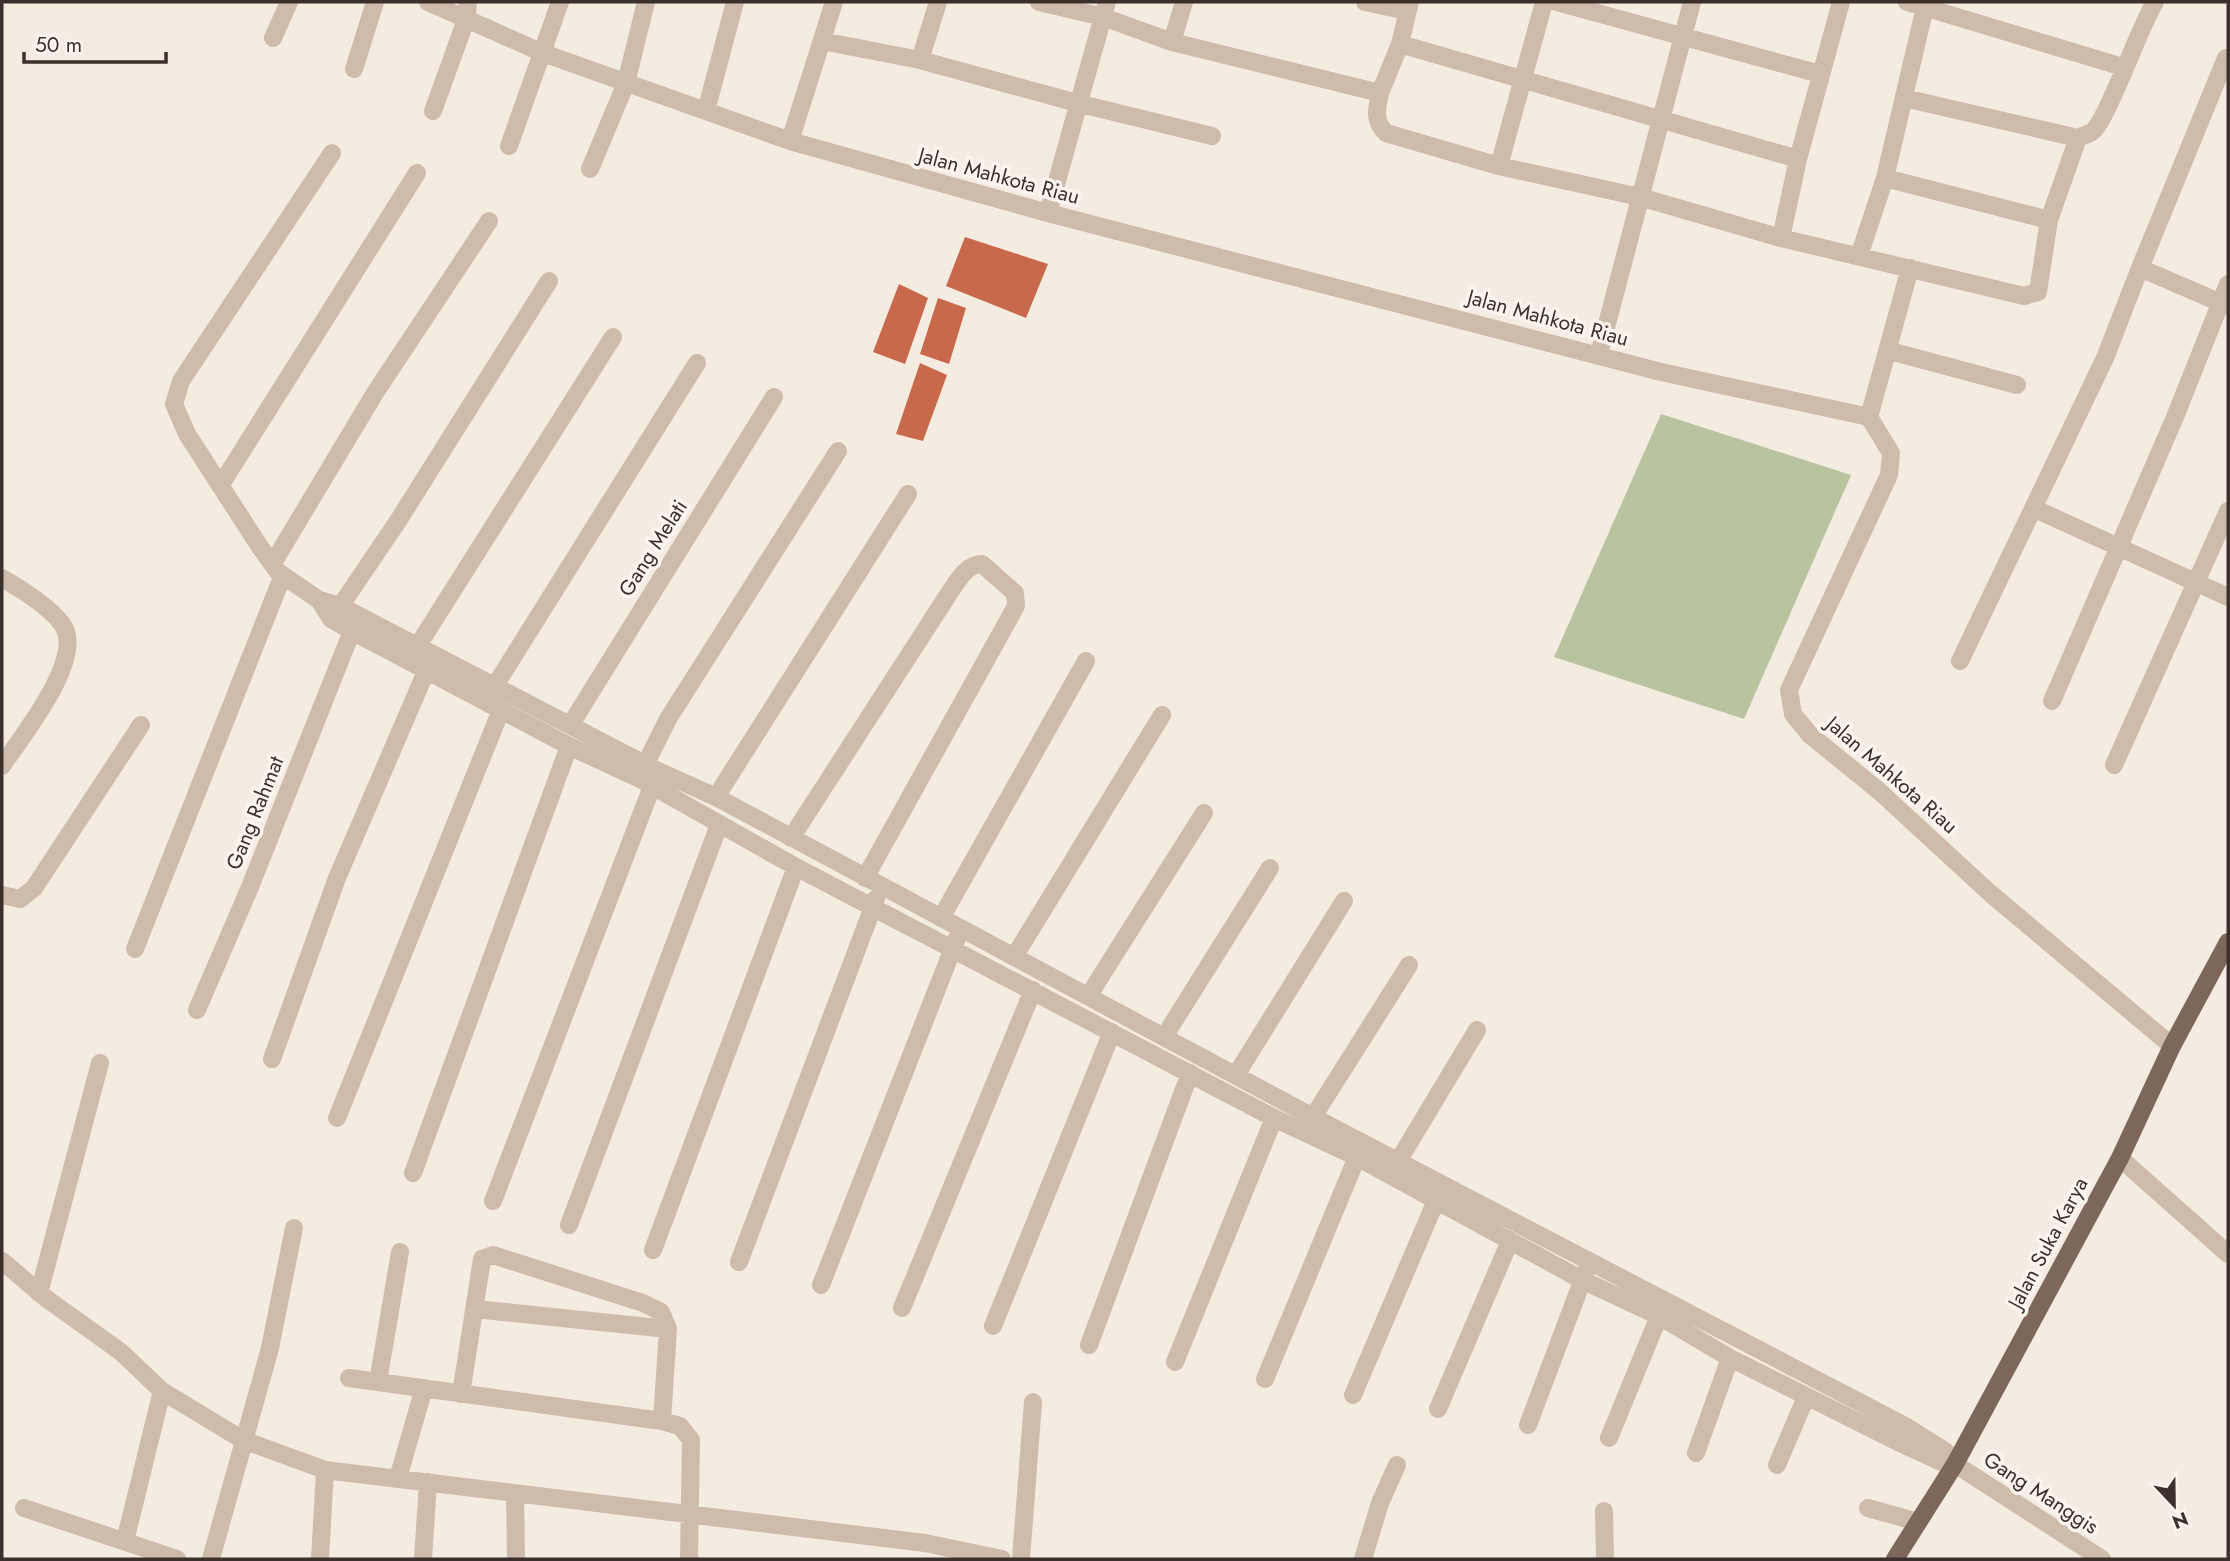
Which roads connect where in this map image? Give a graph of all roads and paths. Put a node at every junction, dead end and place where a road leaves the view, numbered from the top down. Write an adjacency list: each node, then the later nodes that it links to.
1 (289, 2): 23 (street)
2 (375, 2): 31 (street)
3 (428, 2): 20 (street, Jalan Mahkota Riau)
4 (560, 2): 27 (street)
5 (646, 2): 34 (street)
6 (735, 2): 39 (street)
7 (834, 2): 24 (street)
8 (938, 2): 29 (street)
9 (1039, 2): 21 (street)
10 (1184, 2): 25 (street)
11 (1366, 2): 18 (street)
12 (1544, 2): 33 (street)
13 (1557, 2): 22 (street)
14 (1692, 2): 22 (street)
15 (1841, 2): 32 (street)
16 (1907, 2): 19 (street)
17 (2155, 2): 30 (street)
18 (1408, 6): 26 (street)
19 (1925, 7): 30 (street); 36 (street)
20 (468, 10): 27 (street, Jalan Mahkota Riau); 38 (street)
21 (1105, 10): 25 (street); 37 (street)
22 (1684, 35): 32 (street); 40 (street)
23 (274, 38)
24 (822, 41): 29 (street); 43 (street)
25 (1172, 42): 35 (street)
26 (1400, 44): 33 (street); 35 (street)
27 (543, 53): 34 (street, Jalan Mahkota Riau); 44 (street)
28 (2226, 58): 58 (street)
29 (920, 60): 37 (street)
30 (2123, 67): 42 (street)
31 (354, 69)
32 (1820, 74): 46 (street)
33 (1525, 79): 40 (street); 47 (street)
34 (626, 83): 39 (street, Jalan Mahkota Riau); 48 (street)
35 (1380, 93): 47 (street)
36 (1904, 98): 42 (street); 50 (street)
37 (1077, 103): 41 (street); 52 (street)
38 (433, 110)
39 (706, 111): 43 (street, Jalan Mahkota Riau)
40 (1661, 118): 46 (street); 51 (street)
41 (1212, 136)
42 (2078, 138): 54 (street)
43 (790, 141): 52 (street, Jalan Mahkota Riau)
44 (509, 146)
45 (332, 153): 70 (street)
46 (1798, 159): 55 (street)
47 (1499, 166): 51 (street)
48 (590, 169)
49 (417, 173): 70 (street)
50 (1885, 178): 54 (street); 56 (street)
51 (1640, 197): 55 (street); 64 (street)
52 (1048, 213): 64 (street, Jalan Mahkota Riau)
53 (489, 220): 75 (street)
54 (2049, 220): 57 (street)
55 (1781, 238): 56 (street)
56 (1859, 256): 57 (street)
57 (1910, 268): 63 (street)
58 (2140, 268): 61 (street); 72 (street)
59 (549, 281): 79 (street)
60 (2228, 284): 61 (street)
61 (2224, 304): 74 (street)
62 (613, 337): 81 (street)
63 (1889, 351): 66 (street); 68 (street)
64 (1599, 354): 68 (street, Jalan Mahkota Riau)
65 (697, 363): 85 (street)
66 (2017, 385)
67 (775, 397): 89 (street, Gang Melati)
68 (1869, 417): 119 (street, Jalan Mahkota Riau)
69 (838, 451): 94 (street)
70 (220, 486): 75 (street)
71 (908, 494): 95 (street)
72 (2035, 509): 74 (street); 83 (street)
73 (2228, 511): 77 (street)
74 (2119, 548): 77 (street); 86 (street)
75 (278, 569): 79 (street); 110 (street)
76 (2, 578): 93 (street)
77 (2195, 583): 78 (street); 92 (street)
78 (2228, 597)
79 (336, 612): 80 (street); 81 (street)
80 (352, 631): 84 (street); 115 (street, Gang Rahmat)
81 (416, 647): 84 (street)
82 (1086, 661): 106 (street)
83 (1960, 661)
84 (430, 662): 85 (street); 87 (street); 120 (street)
85 (496, 684): 89 (street)
86 (2052, 701)
87 (501, 710): 91 (street); 124 (street)
88 (1162, 715): 111 (street)
89 (571, 724): 94 (street)
90 (141, 725): 103 (street)
91 (569, 746): 94 (street); 130 (street)
92 (2114, 765)
93 (2, 766)
94 (648, 775): 95 (street); 97 (street); 131 (street)
95 (716, 797): 98 (street)
96 (1204, 813): 114 (street)
97 (719, 825): 99 (street); 133 (street)
98 (791, 838): 101 (street); 101 (street)
99 (796, 867): 105 (street); 136 (street)
100 (1270, 868): 118 (street)
101 (865, 878): 102 (street)
102 (882, 888): 105 (street); 106 (street)
103 (2, 895)
104 (1344, 901): 123 (street)
105 (871, 906): 109 (street); 140 (street)
106 (941, 918): 107 (street)
107 (962, 929): 109 (street); 111 (street)
108 (2228, 942): 119 (main road, Jalan Suka Karya)
109 (951, 948): 113 (street); 143 (street)
110 (135, 949)
111 (1014, 957): 114 (street)
112 (1409, 965): 126 (street)
113 (1033, 990): 117 (street); 145 (street)
114 (1089, 995): 118 (street)
115 (197, 1010)
116 (1477, 1030): 129 (street)
117 (1112, 1032): 122 (street); 148 (street)
118 (1164, 1037): 123 (street)
119 (2172, 1046): 128 (main road, Jalan Suka Karya)
120 (272, 1059)
121 (100, 1063): 144 (street)
122 (1190, 1073): 125 (street); 150 (street)
123 (1236, 1075): 126 (street)
124 (337, 1118)
125 (1274, 1118): 126 (street); 152 (street)
126 (1319, 1126): 127 (street); 129 (street)
127 (1357, 1157): 129 (street); 154 (street)
128 (2120, 1157): 138 (street); 168 (main road, Jalan Suka Karya)
129 (1394, 1168): 132 (street); 141 (street)
130 (413, 1173)
131 (493, 1201)
132 (1435, 1203): 135 (street); 159 (street)
133 (569, 1224)
134 (294, 1228): 166 (street)
135 (1510, 1241): 142 (street); 162 (street)
136 (653, 1250)
137 (400, 1252): 155 (street)
138 (2228, 1254)
139 (2, 1261): 144 (street)
140 (738, 1262)
141 (1591, 1262): 142 (street); 168 (street)
142 (1582, 1280): 147 (street); 164 (street)
143 (821, 1285)
144 (39, 1293): 157 (street)
145 (902, 1308)
146 (475, 1309): 149 (street); 149 (street); 158 (street)
147 (1659, 1316): 151 (street); 165 (street)
148 (993, 1325)
149 (668, 1329): 163 (street)
150 (1089, 1345)
151 (1730, 1358): 160 (street); 167 (street)
152 (1175, 1362)
153 (349, 1378): 155 (street)
154 (1265, 1379)
155 (378, 1382): 156 (street)
156 (424, 1388): 158 (street); 172 (street)
157 (162, 1391): 166 (street); 180 (street)
158 (461, 1394): 163 (street)
159 (1353, 1395)
160 (1806, 1396): 168 (street); 170 (street)
161 (1032, 1402): 188 (street)
162 (1438, 1409)
163 (662, 1421): 178 (street)
164 (1528, 1425)
165 (1609, 1438)
166 (243, 1440): 171 (street); 182 (street)
167 (1696, 1453)
168 (1955, 1464): 179 (main road, Jalan Suka Karya); 192 (street, Gang Manggis)
169 (1397, 1465): 189 (street)
170 (1777, 1465)
171 (325, 1470): 172 (street); 183 (street)
172 (398, 1478): 173 (street)
173 (428, 1482): 174 (street); 184 (street)
174 (515, 1495): 178 (street); 185 (street)
175 (24, 1508): 180 (street)
176 (1868, 1508): 179 (street)
177 (1604, 1511): 190 (street)
178 (689, 1512): 186 (street); 187 (street)
179 (1918, 1522): 191 (main road, Jalan Suka Karya)
180 (125, 1541): 181 (street)
181 (177, 1559)
182 (211, 1559)
183 (320, 1559)
184 (423, 1559)
185 (516, 1559)
186 (689, 1559)
187 (1002, 1559)
188 (1021, 1559)
189 (1363, 1559)
190 (1605, 1559)
191 (1895, 1559)
192 (2102, 1559)

